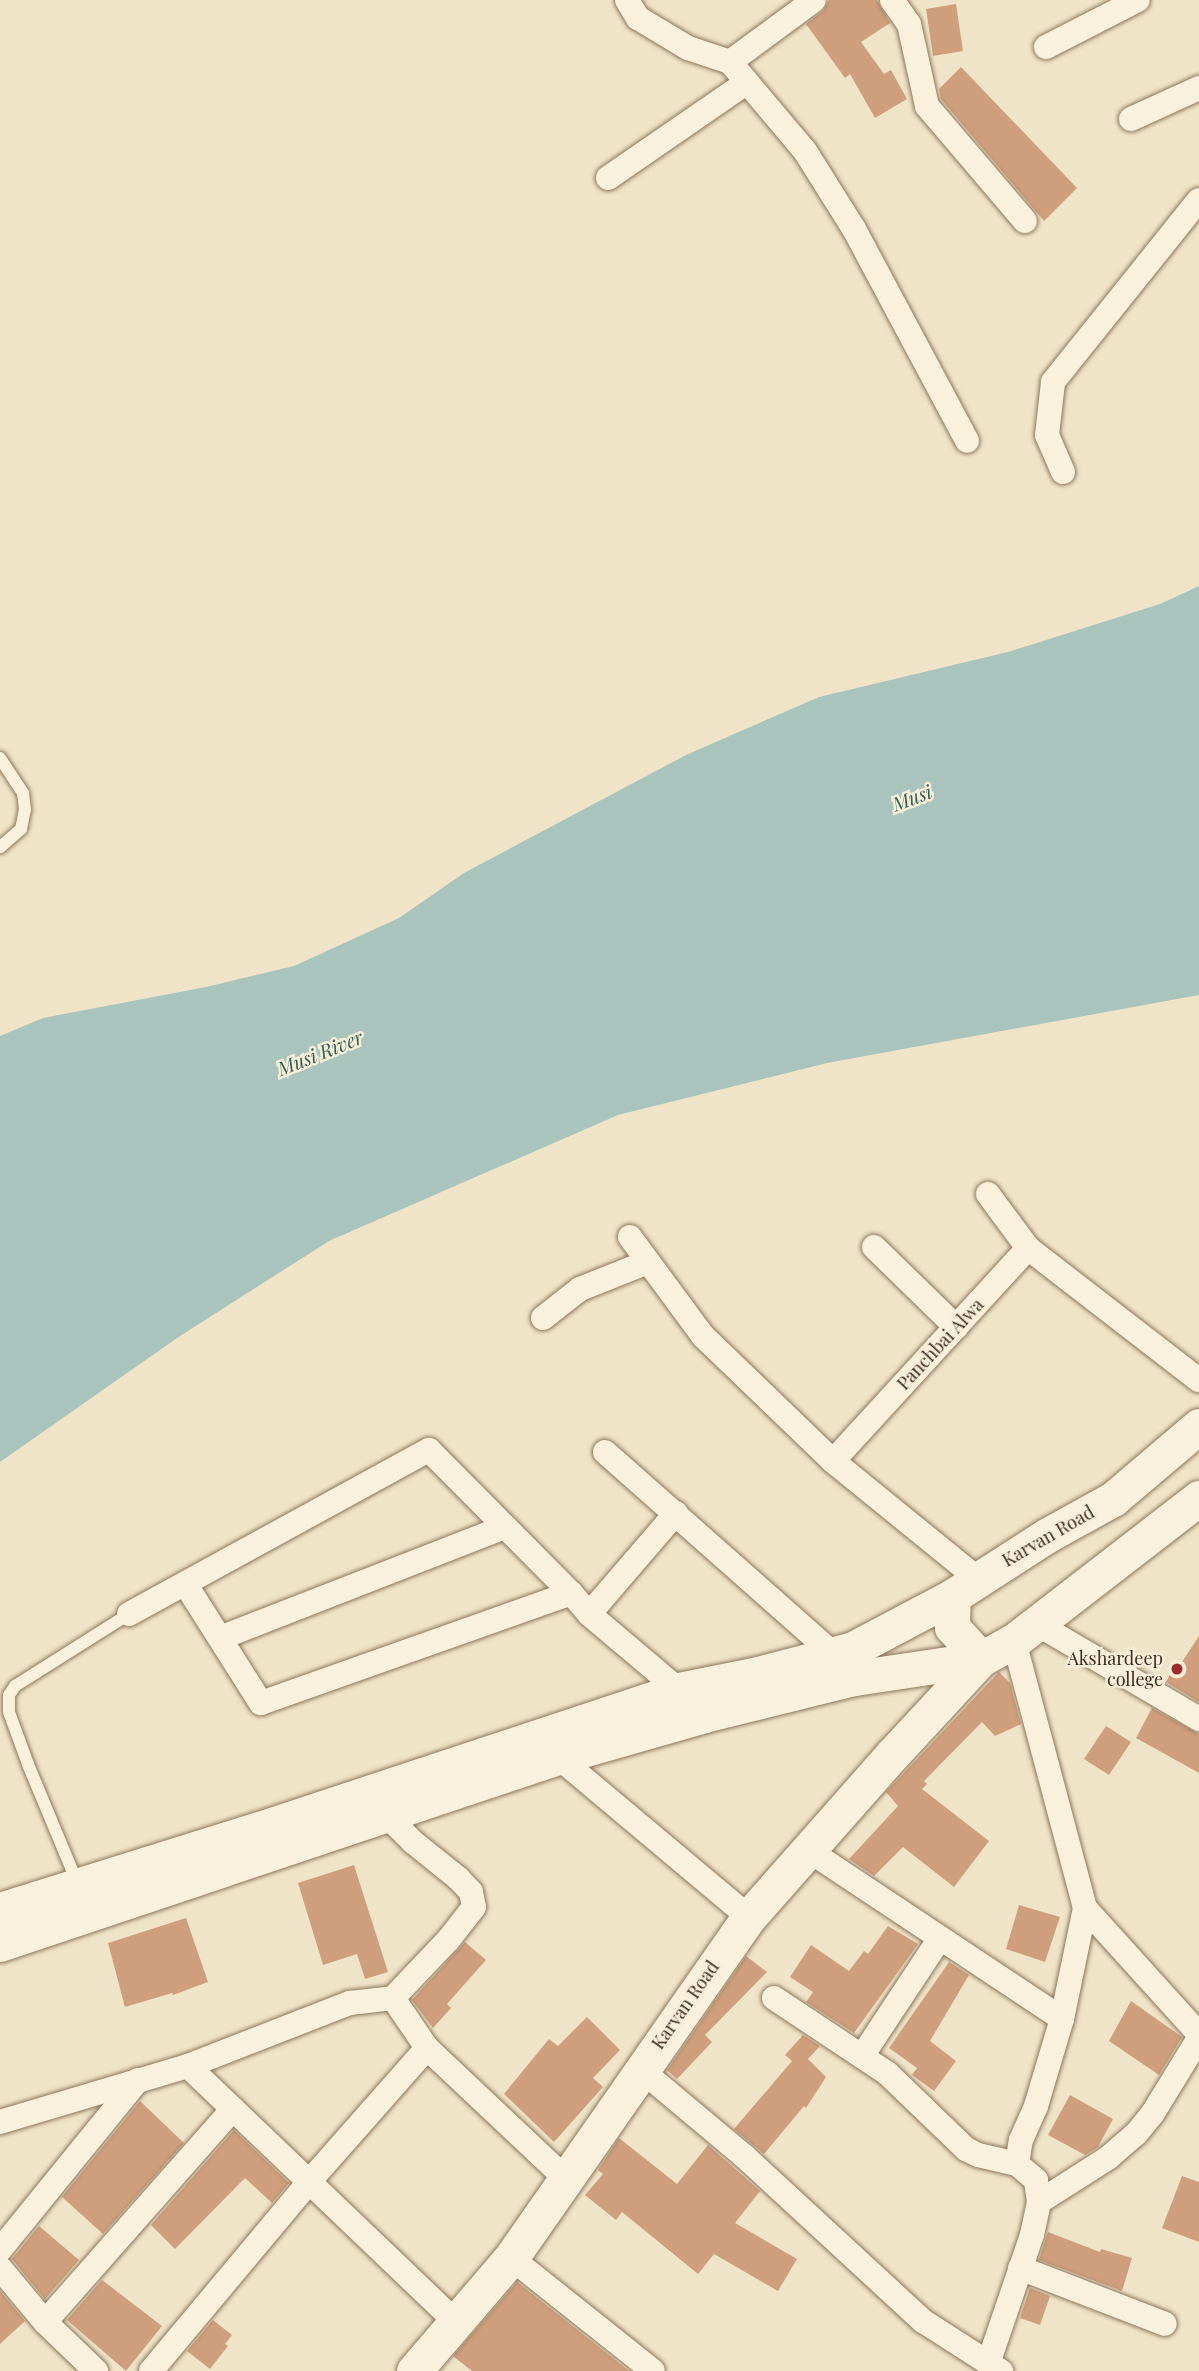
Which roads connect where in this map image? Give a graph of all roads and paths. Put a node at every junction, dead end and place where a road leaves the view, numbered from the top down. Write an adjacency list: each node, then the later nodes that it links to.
1 (627, 0): 6 (street)
2 (814, 0): 6 (street)
3 (892, 0): 12 (street)
4 (1138, 0): 5 (street)
5 (1046, 47)
6 (730, 62): 7 (street)
7 (747, 82): 10 (street); 13 (street)
8 (1199, 88): 9 (street)
9 (1131, 118)
10 (608, 178)
11 (1199, 200): 14 (street)
12 (1025, 221)
13 (967, 441)
14 (1063, 472)
15 (0, 758): 16 (lane)
16 (0, 847)
17 (988, 1194): 20 (street)
18 (630, 1237): 21 (street)
19 (874, 1247): 23 (street)
20 (1028, 1248): 23 (street, Panchbai Alwa); 24 (street)
21 (648, 1262): 22 (street); 27 (street)
22 (543, 1318)
23 (957, 1327): 27 (street, Panchbai Alwa)
24 (1199, 1380)
25 (1199, 1426): 32 (street, Karvan Road)
26 (605, 1452): 29 (street)
27 (833, 1461): 32 (street)
28 (1199, 1498): 36 (street, Karvan Road)
29 (676, 1513): 34 (street); 38 (street)
30 (505, 1527): 31 (street); 33 (street); 37 (street)
31 (186, 1585): 35 (street); 37 (street)
32 (965, 1587): 38 (street, Karvan Road); 39 (street)
33 (571, 1593): 34 (street); 37 (street)
34 (589, 1614): 40 (street)
35 (129, 1615): 45 (lane)
36 (1026, 1633): 39 (street, Karvan Road); 41 (street); 46 (street)
37 (219, 1638)
38 (833, 1654): 40 (street, Karvan Road)
39 (981, 1659): 42 (street); 44 (street, Karvan Road)
40 (678, 1690): 45 (street, Karvan Road)
41 (1199, 1718)
42 (558, 1757): 43 (street); 48 (street)
43 (386, 1815): 50 (street); 51 (street)
44 (808, 1850): 48 (street, Karvan Road); 49 (street)
45 (78, 1885): 47 (street, Karvan Road)
46 (1085, 1908): 53 (street); 54 (street)
47 (0, 1910)
48 (748, 1917): 58 (street, Karvan Road)
49 (940, 1938): 53 (street); 56 (street)
50 (0, 1944)
51 (393, 1998): 55 (street); 57 (street)
52 (774, 1998): 56 (street)
53 (1062, 2019): 62 (street)
54 (1199, 2036): 65 (street)
55 (427, 2048): 63 (street); 64 (street)
56 (862, 2056): 62 (street)
57 (188, 2066): 59 (street); 60 (street)
58 (640, 2069): 63 (street, Karvan Road); 74 (street)
59 (138, 2080): 61 (street); 66 (street)
60 (233, 2109): 64 (street); 71 (street)
61 (0, 2122)
62 (1017, 2164): 65 (street)
63 (565, 2178): 67 (street, Karvan Road)
64 (308, 2183): 70 (street); 76 (street)
65 (1039, 2202): 69 (street)
66 (0, 2250)
67 (511, 2258): 70 (street, Karvan Road); 77 (street)
68 (0, 2268): 71 (street)
69 (1020, 2268): 72 (street); 74 (street)
70 (455, 2321): 73 (street, Karvan Road)
71 (45, 2322): 75 (street)
72 (1164, 2323)
73 (427, 2367)
74 (995, 2367)
75 (96, 2371)
76 (151, 2371)
77 (653, 2371)

